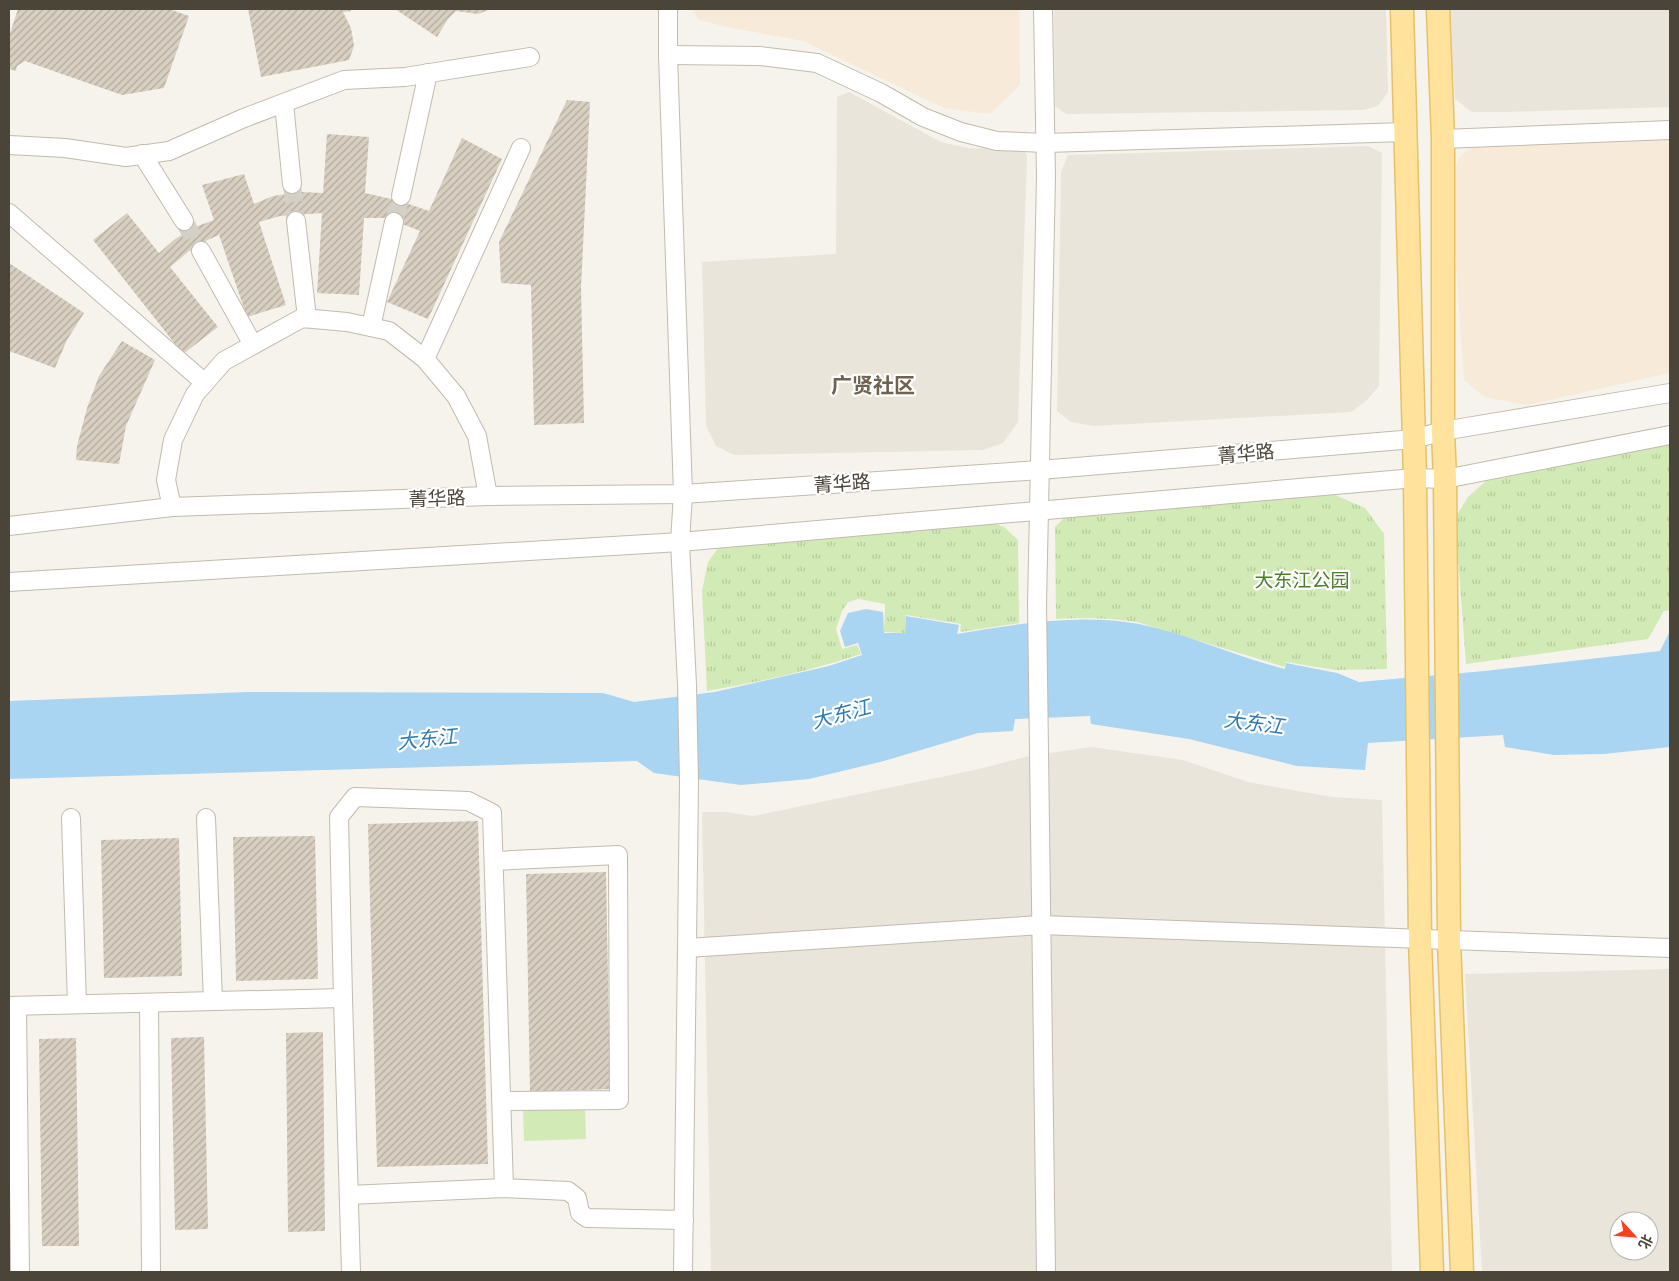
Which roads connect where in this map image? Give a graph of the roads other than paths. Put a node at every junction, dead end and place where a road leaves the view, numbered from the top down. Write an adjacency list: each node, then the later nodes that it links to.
1 (668, 9): 5 (street)
2 (1043, 9): 12 (street)
3 (1402, 9): 10 (main road)
4 (1438, 9): 11 (main road)
5 (668, 55): 12 (street); 35 (street)
6 (530, 57): 7 (street)
7 (428, 73): 8 (street); 17 (street)
8 (284, 104): 15 (street); 16 (street)
9 (1670, 130): 11 (street)
10 (1405, 132): 12 (street); 31 (main road)
11 (1443, 139): 29 (main road)
12 (1046, 143): 32 (street)
13 (9, 145): 15 (street)
14 (521, 148): 26 (street)
15 (142, 154): 20 (street)
16 (292, 184)
17 (401, 196)
18 (9, 213): 27 (street)
19 (296, 221): 23 (street)
20 (184, 222)
21 (394, 222): 24 (street)
22 (201, 251): 25 (street)
23 (308, 318): 24 (street); 25 (street)
24 (371, 327): 26 (street)
25 (253, 345): 27 (street)
26 (425, 359): 36 (street)
27 (205, 383): 37 (street)
28 (1670, 393): 29 (street, 菁华路)
29 (1443, 431): 31 (street, 菁华路); 34 (main road)
30 (1670, 434): 34 (street)
31 (1414, 440): 32 (street, 菁华路); 33 (main road)
32 (1040, 470): 35 (street, 菁华路); 38 (street)
33 (1416, 478): 34 (street); 38 (street); 46 (main road)
34 (1445, 479): 47 (main road)
35 (683, 494): 36 (street, 菁华路); 40 (street)
36 (488, 496): 37 (street, 菁华路)
37 (172, 507): 39 (street, 菁华路)
38 (1039, 512): 40 (street); 45 (street)
39 (9, 526)
40 (680, 542): 41 (street); 48 (street)
41 (9, 582)
42 (71, 818): 53 (street)
43 (206, 818): 51 (street)
44 (494, 861): 50 (street); 55 (street); 55 (street)
45 (1041, 925): 46 (street); 48 (street); 65 (street)
46 (1420, 940): 47 (street); 66 (main road)
47 (1449, 941): 49 (street); 67 (main road)
48 (687, 948): 60 (street)
49 (1670, 948)
50 (343, 998): 51 (street); 59 (street)
51 (213, 1001): 52 (street)
52 (149, 1002): 53 (street); 62 (street)
53 (77, 1004): 54 (street)
54 (13, 1006): 56 (street)
55 (502, 1101): 58 (street)
56 (14, 1159): 57 (street)
57 (14, 1185): 61 (street)
58 (504, 1188): 59 (street); 60 (street)
59 (349, 1195): 63 (street)
60 (684, 1220): 64 (street)
61 (20, 1272)
62 (152, 1272)
63 (351, 1272)
64 (683, 1272)
65 (1046, 1272)
66 (1432, 1272)
67 (1462, 1272)

